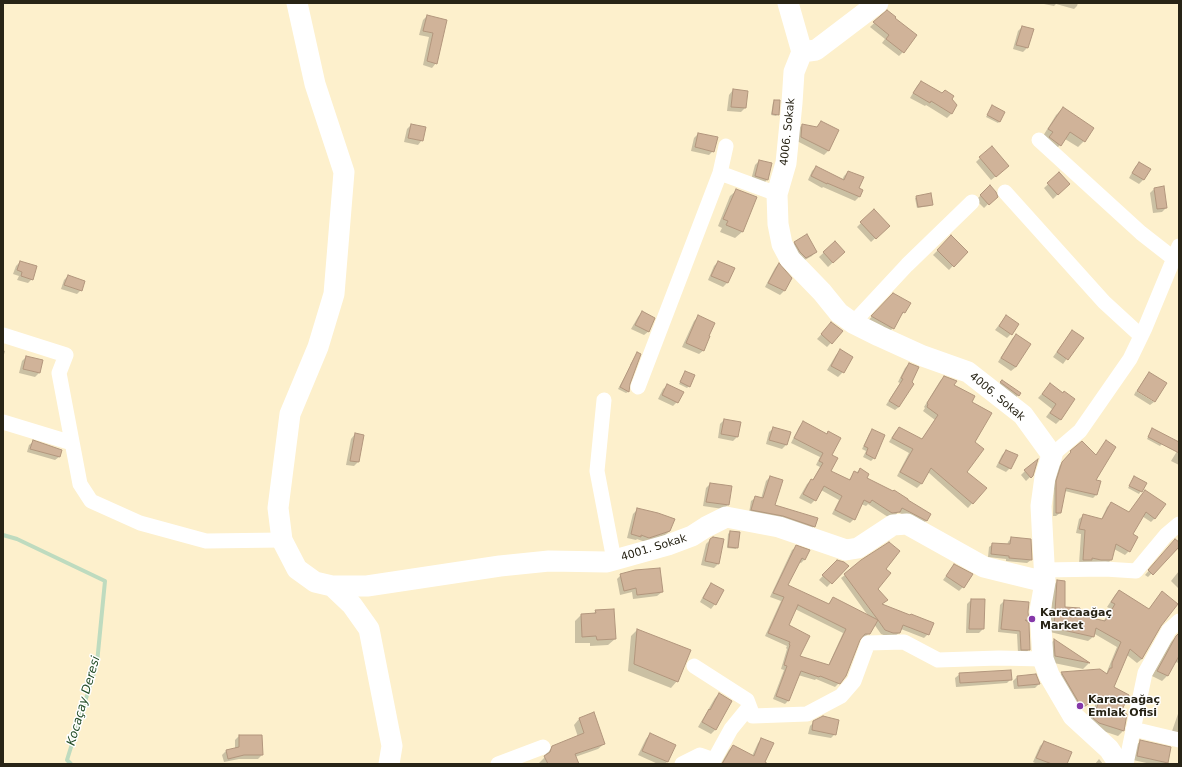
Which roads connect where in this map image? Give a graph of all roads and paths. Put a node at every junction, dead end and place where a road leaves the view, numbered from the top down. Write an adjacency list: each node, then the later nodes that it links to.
1 (297, 3): 21 (street)
2 (788, 3): 4 (street)
3 (878, 3): 4 (street)
4 (802, 52): 9 (street, 4006. Sokak)
5 (1039, 140): 11 (street)
6 (726, 146): 7 (street)
7 (720, 173): 9 (street); 15 (street)
8 (1005, 192): 14 (street)
9 (777, 194): 12 (street, 4006. Sokak)
10 (972, 202): 12 (street)
11 (1176, 252): 14 (street)
12 (853, 323): 19 (street, 4006. Sokak)
13 (3, 335): 18 (street)
14 (1141, 336): 19 (street)
15 (638, 387)
16 (604, 400): 22 (street)
17 (3, 422): 18 (street)
18 (72, 443): 21 (street)
19 (1052, 455): 23 (street)
20 (1179, 524): 23 (street)
21 (282, 540): 24 (street)
22 (614, 560): 23 (street, 4001. Sokak); 24 (street, 4001. Sokak)
23 (1044, 576): 26 (street)
24 (332, 586): 32 (street)
25 (1179, 621): 29 (street)
26 (1043, 659): 28 (street); 35 (street)
27 (694, 666): 28 (street)
28 (749, 706): 34 (street)
29 (1133, 729): 30 (street); 36 (street)
30 (1179, 740)
31 (543, 747): 33 (street)
32 (389, 764)
33 (498, 764)
34 (682, 764)
35 (1119, 764)
36 (1126, 764)

